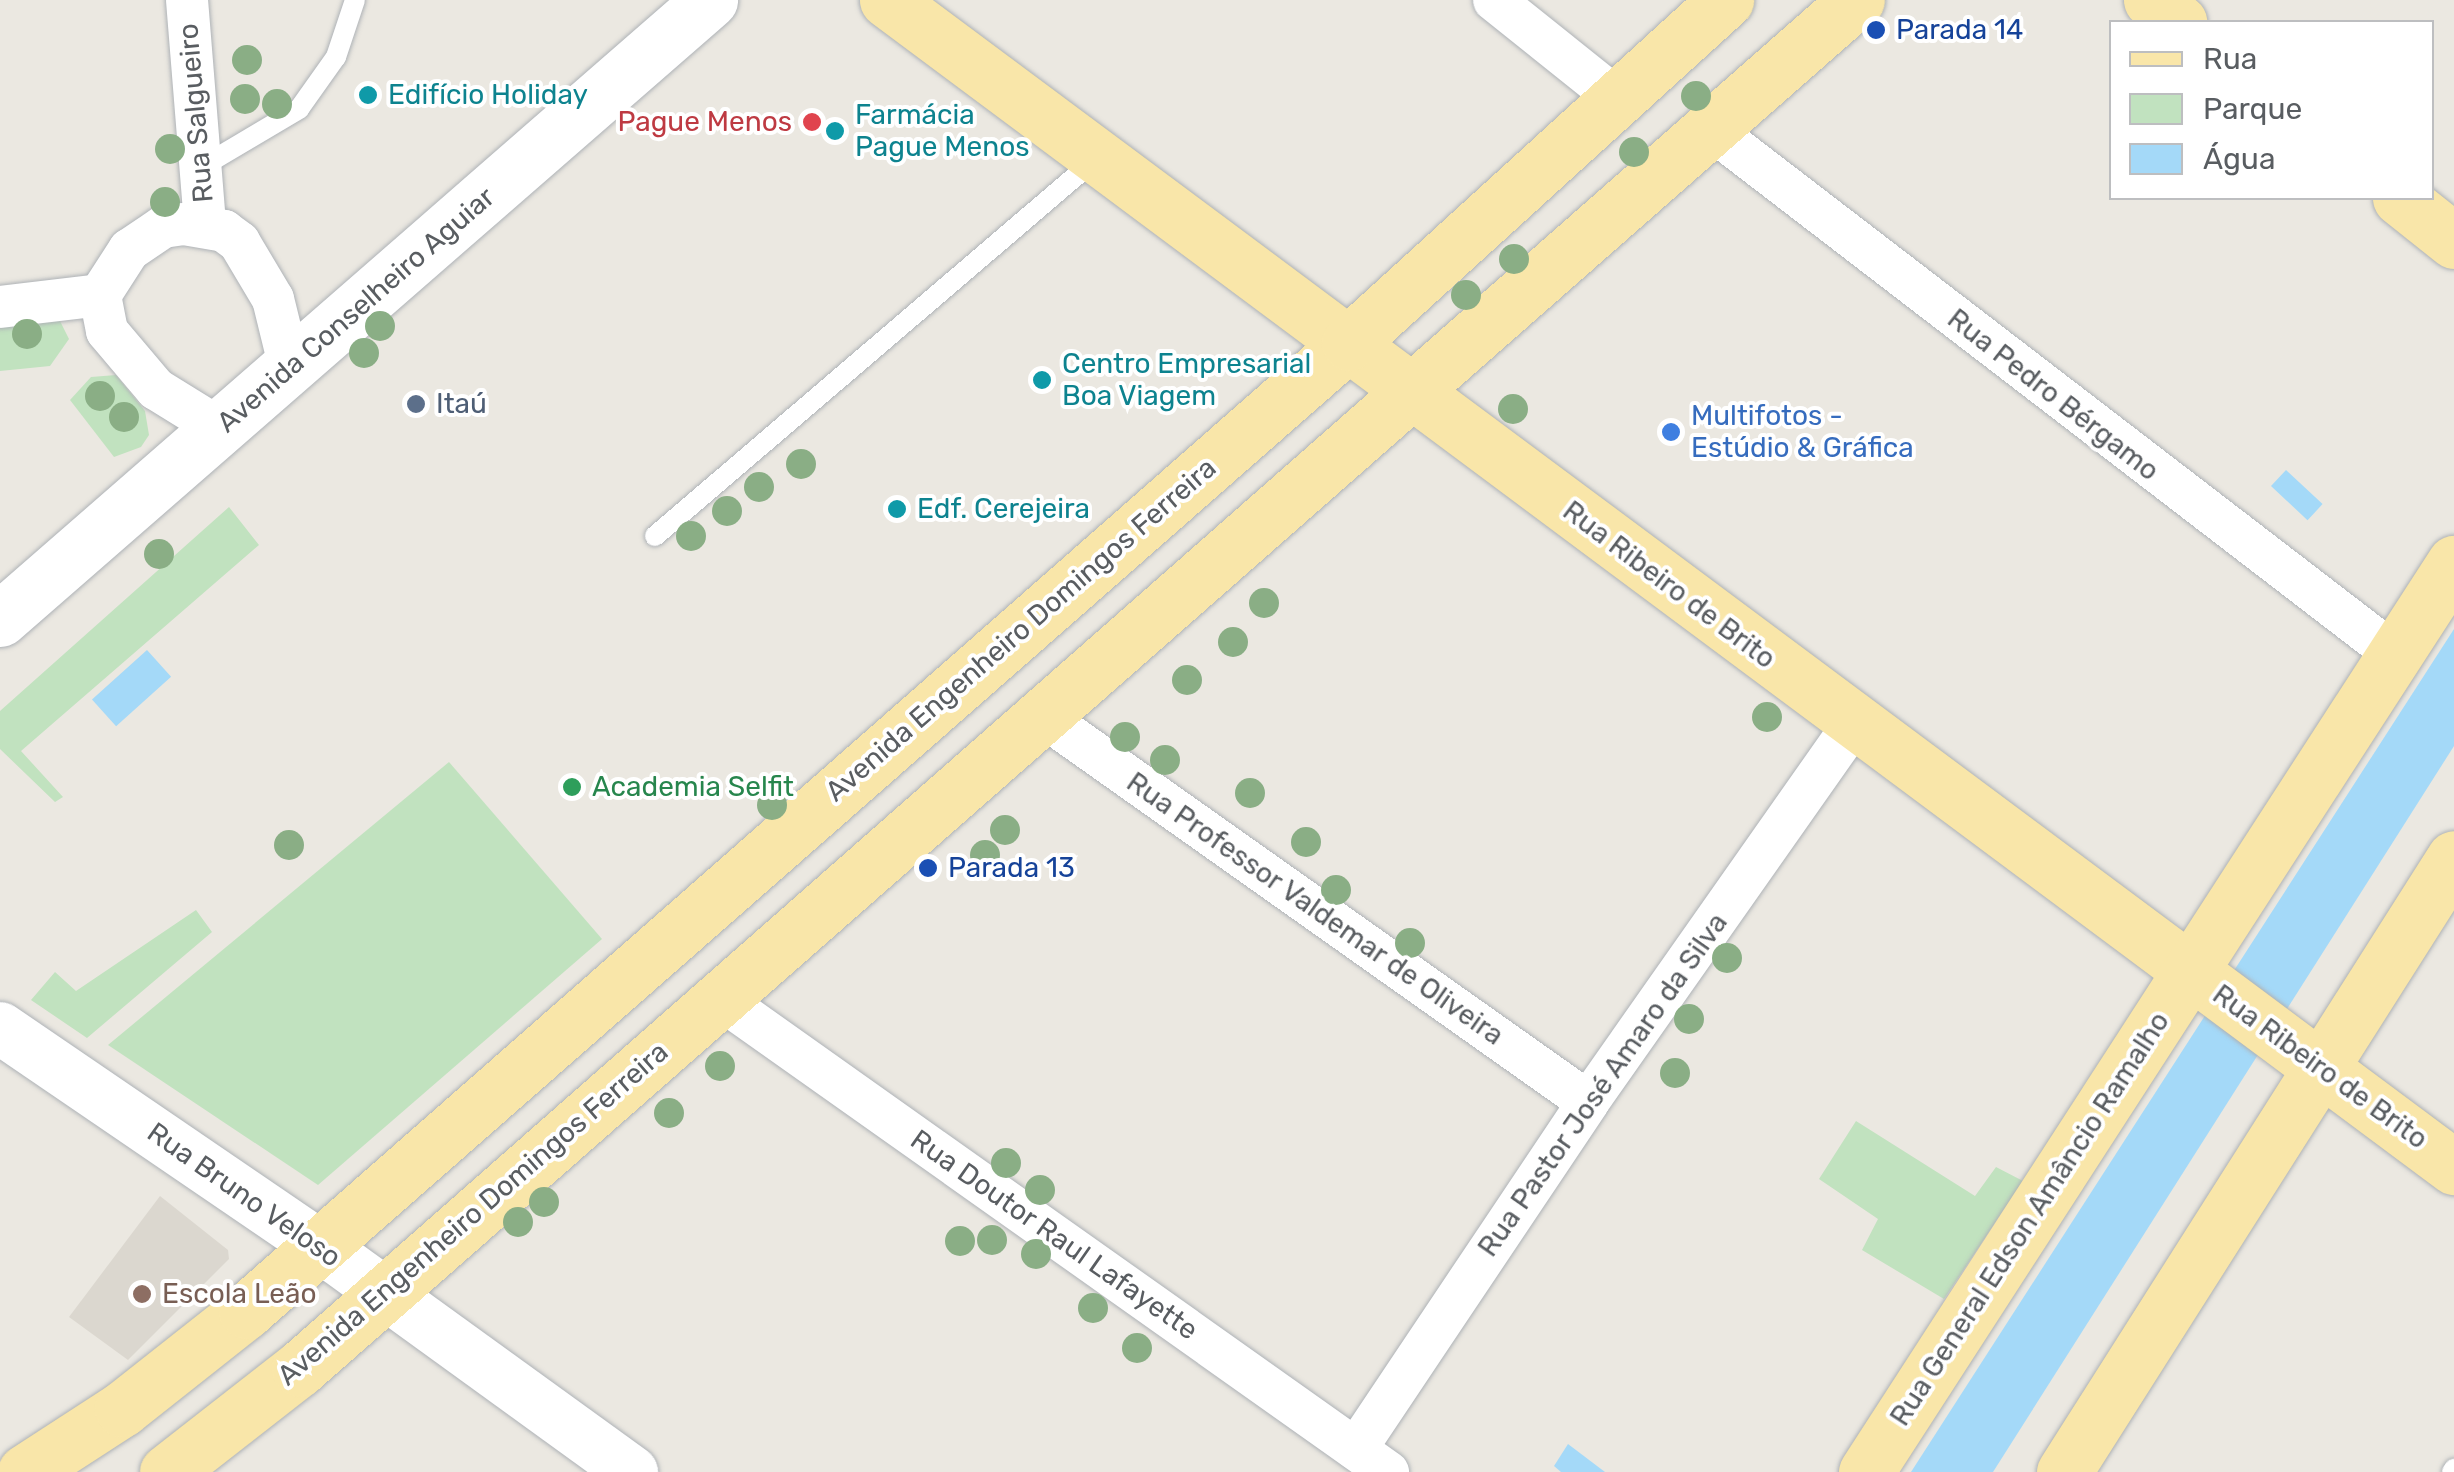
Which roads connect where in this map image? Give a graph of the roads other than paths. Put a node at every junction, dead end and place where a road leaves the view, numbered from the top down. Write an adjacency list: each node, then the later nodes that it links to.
1 (187, 0): 13 (street, Rua Salgueiro)
2 (354, 0): 13 (lane)
3 (710, 0): 20 (main road, Avenida Conselheiro Aguiar)
4 (887, 0): 12 (main road, Rua Ribeiro de Brito)
5 (1494, 0): 10 (street)
6 (1726, 0): 10 (main road, Avenida Engenheiro Domingos Ferreira)
7 (1857, 0): 11 (main road, Avenida Engenheiro Domingos Ferreira)
8 (2151, 0): 9 (main road)
9 (2176, 20)
10 (1614, 96): 19 (main road, Avenida Engenheiro Domingos Ferreira)
11 (1712, 130): 21 (main road, Avenida Engenheiro Domingos Ferreira); 26 (street, Rua Pedro Bérgamo)
12 (1099, 156): 19 (main road, Rua Ribeiro de Brito); 23 (lane)
13 (202, 166): 15 (street, Rua Salgueiro)
14 (2403, 200): 16 (main road)
15 (205, 225): 17 (street); 20 (street)
16 (2454, 240)
17 (100, 295): 18 (street); 22 (street)
18 (0, 307)
19 (1349, 342): 21 (main road, Rua Ribeiro de Brito); 36 (main road, Avenida Engenheiro Domingos Ferreira)
20 (290, 368): 22 (main road, Avenida Conselheiro Aguiar)
21 (1412, 391): 27 (main road, Avenida Engenheiro Domingos Ferreira); 28 (main road, Rua Ribeiro de Brito)
22 (221, 429): 25 (main road, Avenida Conselheiro Aguiar)
23 (655, 536)
24 (2454, 563): 26 (main road, Rua General Edson Amâncio Ramalho)
25 (0, 618)
26 (2397, 656): 30 (main road, Rua General Edson Amâncio Ramalho)
27 (1042, 716): 31 (main road, Avenida Engenheiro Domingos Ferreira); 34 (street, Rua Professor Valdemar de Oliveira)
28 (1854, 724): 30 (main road, Rua Ribeiro de Brito); 34 (street, Rua Pastor José Amaro da Silva)
29 (2454, 858): 33 (main road)
30 (2201, 980): 33 (main road, Rua Ribeiro de Brito); 42 (main road, Rua General Edson Amâncio Ramalho)
31 (719, 998): 37 (main road, Avenida Engenheiro Domingos Ferreira); 38 (street, Rua Doutor Raul Lafayette)
32 (0, 1028): 36 (street, Rua Bruno Veloso)
33 (2308, 1056): 35 (main road, Rua Ribeiro de Brito); 43 (main road)
34 (1588, 1102): 38 (street, Rua Pastor José Amaro da Silva)
35 (2454, 1167)
36 (318, 1244): 37 (street, Rua Bruno Veloso); 39 (main road, Avenida Engenheiro Domingos Ferreira)
37 (385, 1294): 40 (main road, Avenida Engenheiro Domingos Ferreira); 41 (street, Rua Bruno Veloso)
38 (1372, 1461)
39 (25, 1472)
40 (167, 1472)
41 (632, 1472)
42 (1866, 1472)
43 (2064, 1472)

